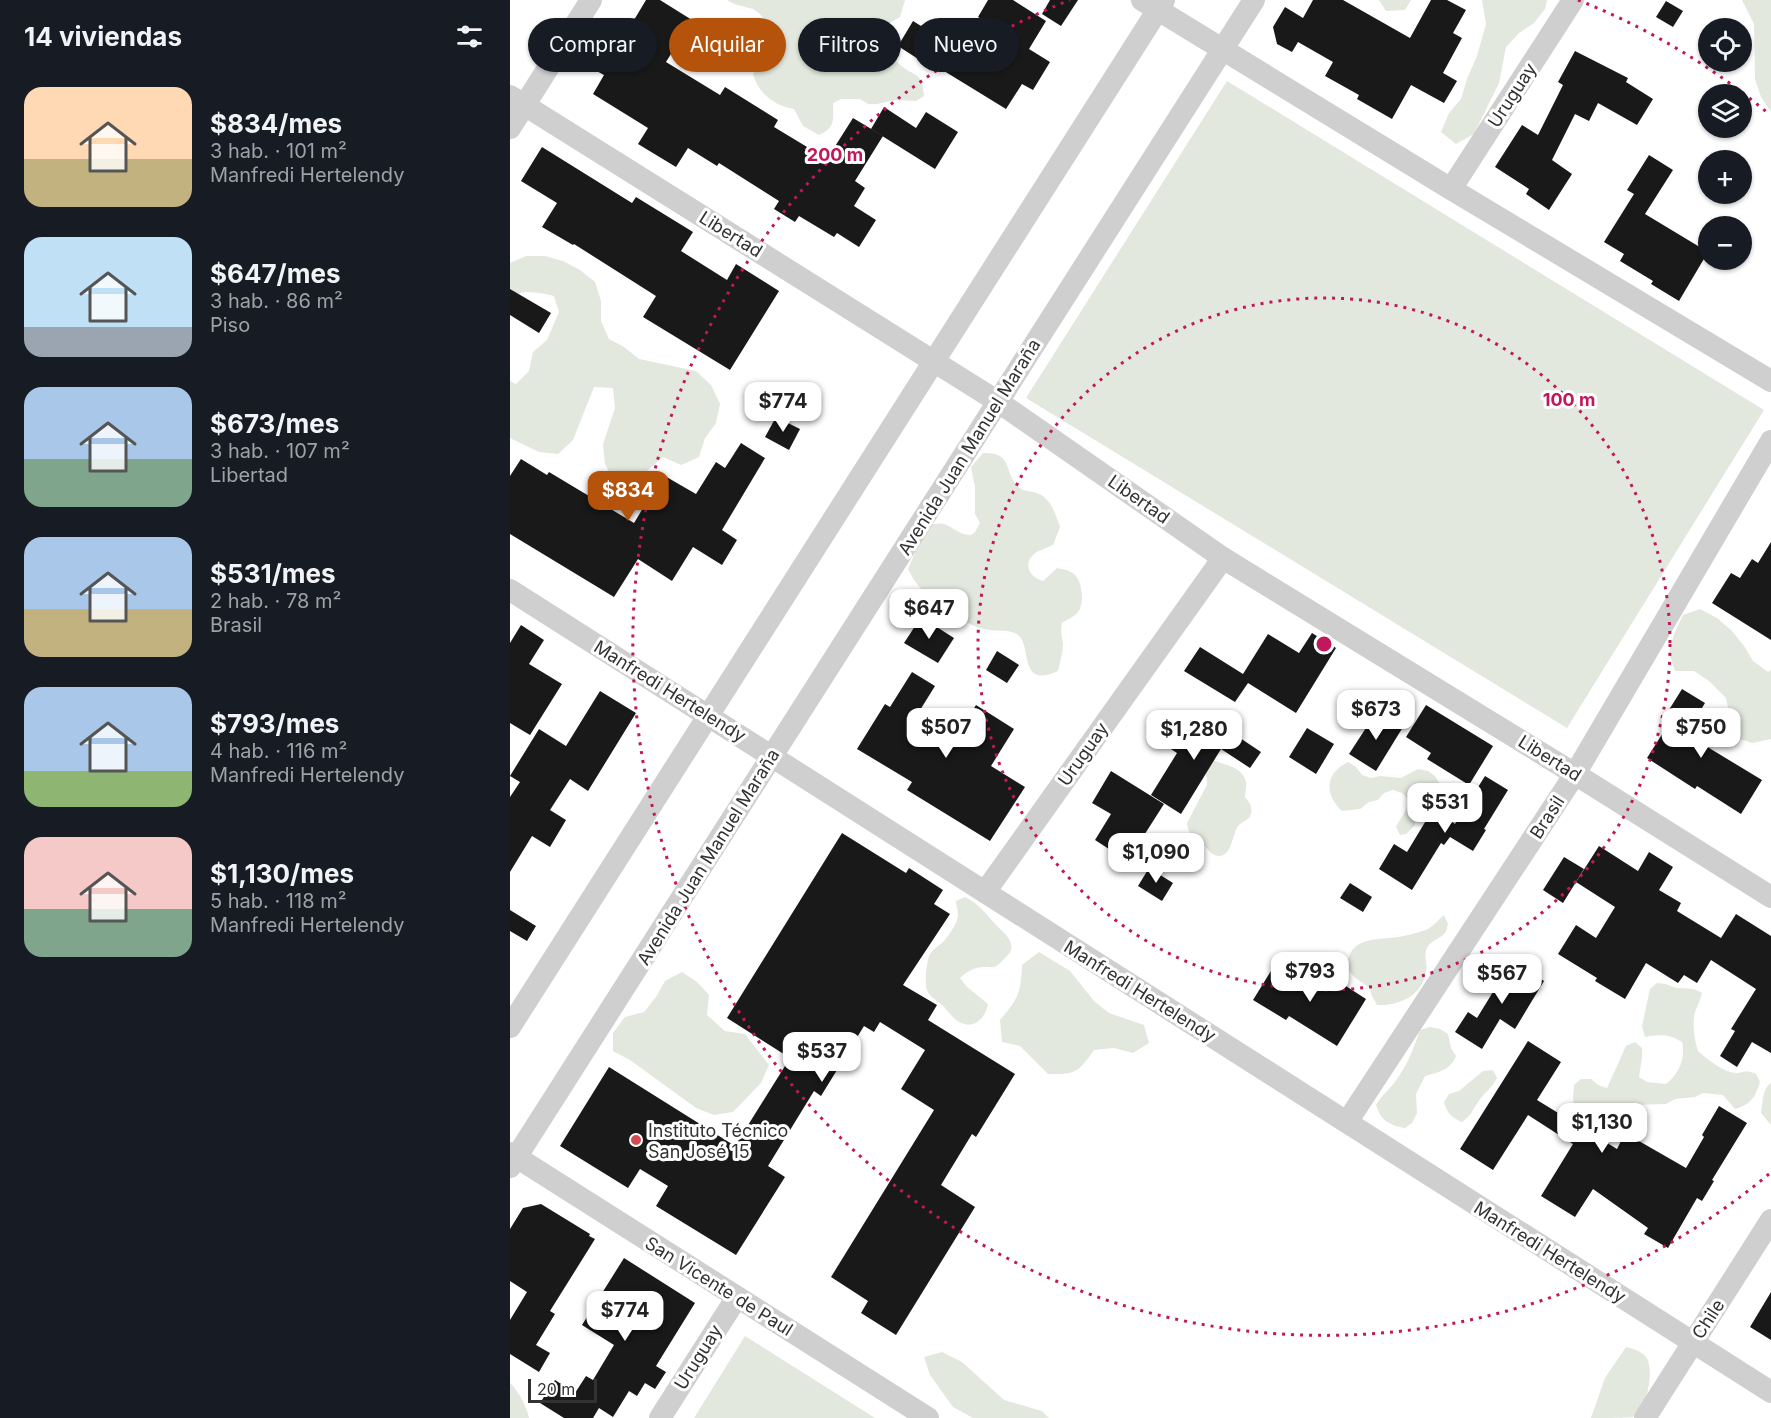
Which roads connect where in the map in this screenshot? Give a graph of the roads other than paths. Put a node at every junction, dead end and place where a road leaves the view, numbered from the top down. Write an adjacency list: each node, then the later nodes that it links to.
1 (591, 0): 6 (street)
2 (1254, 0): 5 (street, Avenida Juan Manuel Maraña)
3 (1573, 0): 8 (street, Uruguay)
4 (1155, 3): 5 (street); 9 (street)
5 (1222, 50): 8 (street); 11 (street, Avenida Juan Manuel Maraña)
6 (517, 101): 7 (street); 9 (street, Libertad)
7 (510, 128)
8 (1451, 189): 10 (street)
9 (934, 361): 11 (street, Libertad); 15 (street)
10 (1771, 381)
11 (997, 402): 13 (street, Libertad); 16 (street, Avenida Juan Manuel Maraña)
12 (1771, 441): 17 (street, Brasil)
13 (1223, 558): 17 (street, Libertad); 18 (street, Uruguay)
14 (510, 590): 15 (street, Manfredi Hertelendy)
15 (708, 715): 16 (street, Manfredi Hertelendy); 20 (street)
16 (772, 756): 18 (street, Manfredi Hertelendy); 22 (street, Avenida Juan Manuel Maraña)
17 (1575, 774): 19 (street, Libertad); 21 (street, Brasil)
18 (985, 892): 21 (street, Manfredi Hertelendy)
19 (1771, 897)
20 (510, 1027)
21 (1347, 1122): 25 (street, Manfredi Hertelendy)
22 (512, 1160): 24 (street, San Vicente de Paul)
23 (1771, 1220): 25 (street, Chile)
24 (737, 1297): 27 (street, Uruguay); 28 (street, San Vicente de Paul)
25 (1693, 1343): 26 (street, Manfredi Hertelendy); 29 (street, Chile)
26 (1771, 1392)
27 (660, 1418)
28 (928, 1418)
29 (1645, 1418)

